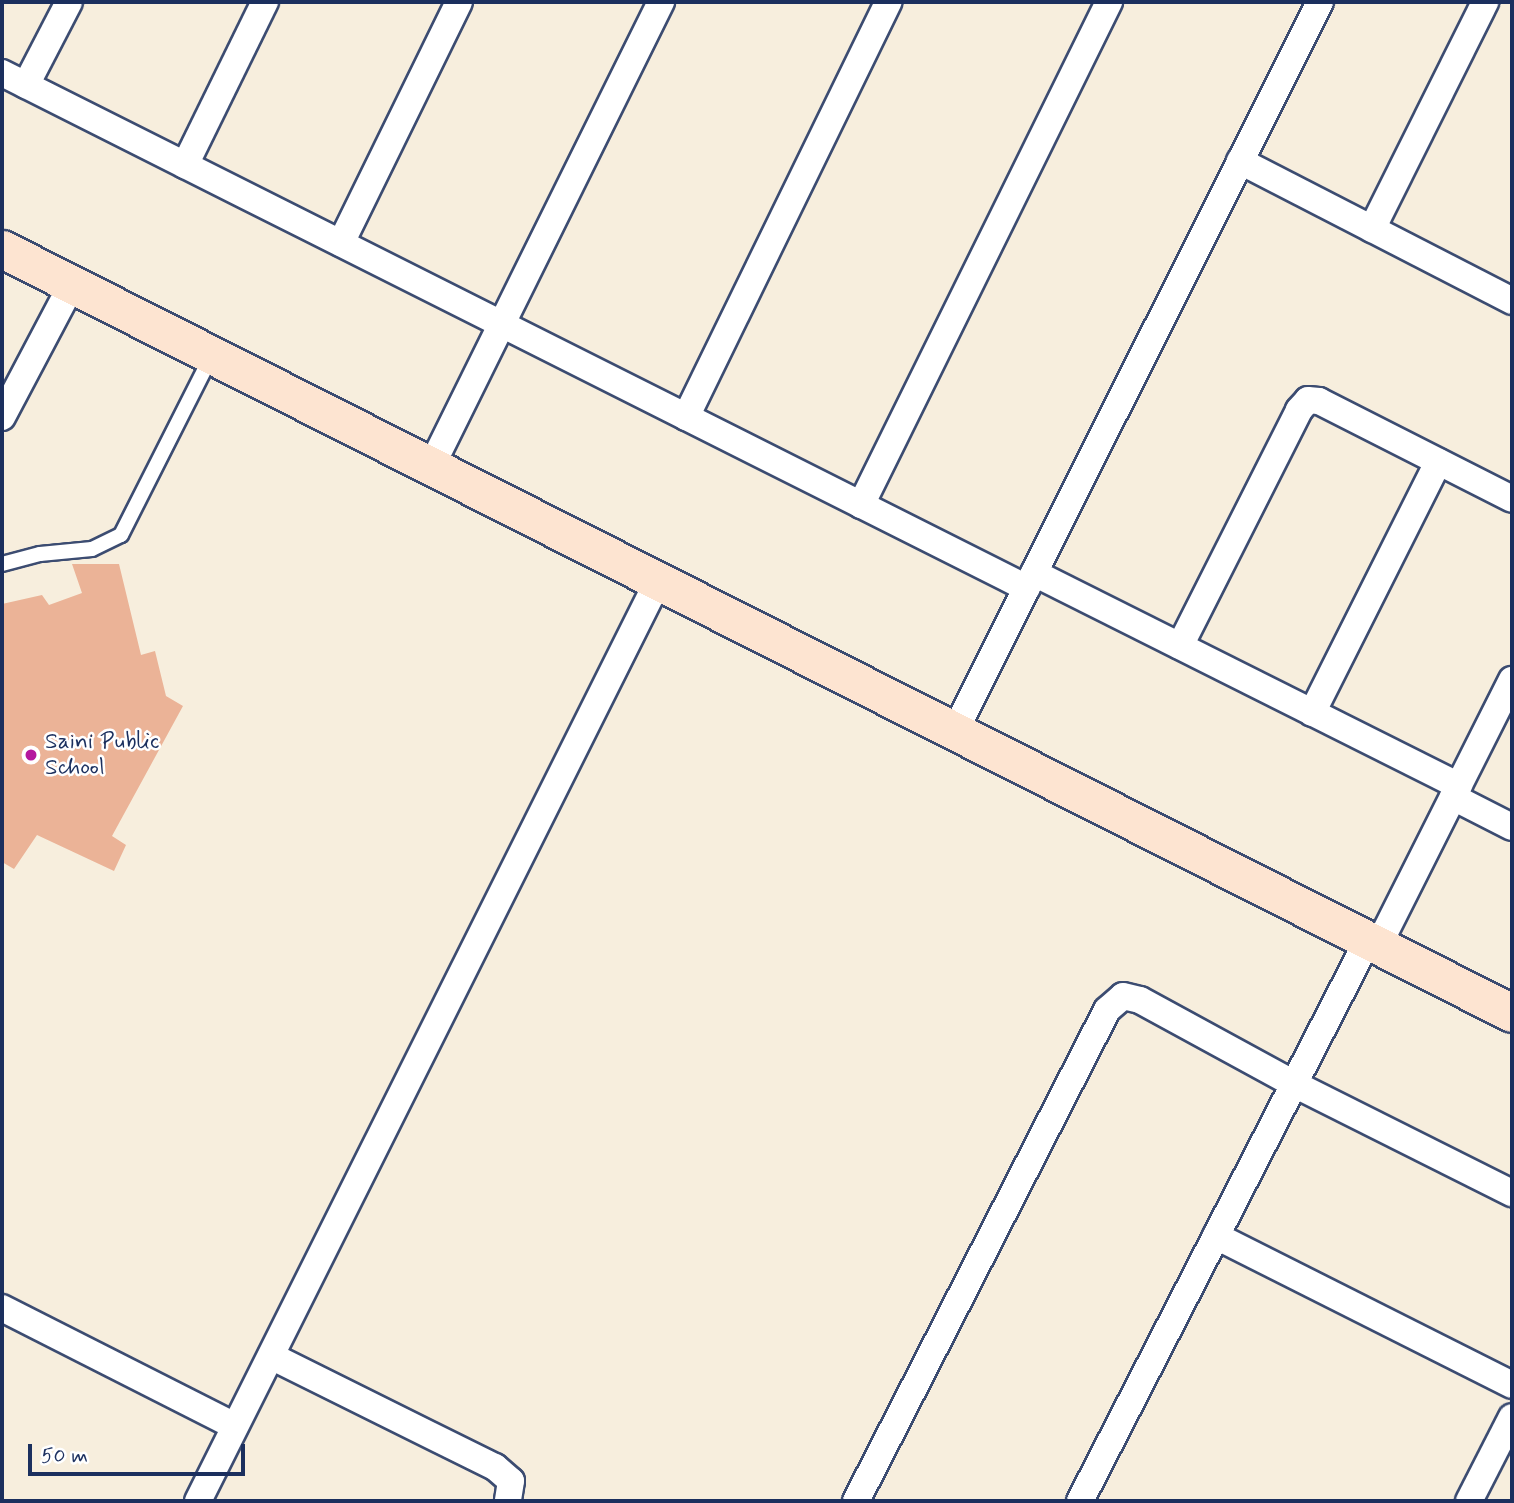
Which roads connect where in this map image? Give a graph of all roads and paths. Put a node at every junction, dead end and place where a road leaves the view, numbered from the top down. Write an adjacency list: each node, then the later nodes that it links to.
1 (69, 2): 10 (street)
2 (265, 2): 12 (street)
3 (459, 2): 14 (street)
4 (661, 2): 18 (street)
5 (888, 2): 21 (street)
6 (1109, 2): 25 (street)
7 (1320, 2): 11 (street)
8 (1485, 2): 13 (street)
9 (2, 73): 10 (street)
10 (26, 85): 12 (street)
11 (1240, 161): 13 (street); 28 (street)
12 (185, 165): 14 (street)
13 (1372, 229): 17 (street)
14 (341, 243): 18 (street)
15 (2, 249): 16 (street)
16 (72, 285): 19 (street); 20 (street)
17 (1510, 296)
18 (502, 324): 21 (street); 23 (street)
19 (212, 356): 23 (street); 26 (lane)
20 (2, 417)
21 (686, 417): 25 (street)
22 (1438, 462): 24 (street); 29 (street); 31 (street)
23 (431, 467): 27 (street)
24 (1512, 499)
25 (861, 505): 28 (street)
26 (2, 564)
27 (658, 581): 32 (street); 41 (street)
28 (1030, 581): 29 (street); 32 (street)
29 (1180, 646): 31 (street)
30 (1512, 680): 33 (street)
31 (1312, 713): 33 (street)
32 (955, 731): 35 (street)
33 (1456, 792): 34 (street); 35 (street)
34 (1512, 827)
35 (1373, 943): 36 (street); 37 (street)
36 (1512, 1013)
37 (1294, 1084): 38 (street); 39 (street); 48 (street)
38 (1512, 1193)
39 (1216, 1236): 42 (street); 45 (street)
40 (2, 1308): 44 (street)
41 (271, 1356): 44 (street); 47 (street)
42 (1512, 1385)
43 (1512, 1417): 49 (street)
44 (235, 1426): 46 (street)
45 (1088, 1499)
46 (198, 1501)
47 (508, 1501)
48 (856, 1501)
49 (1469, 1501)

